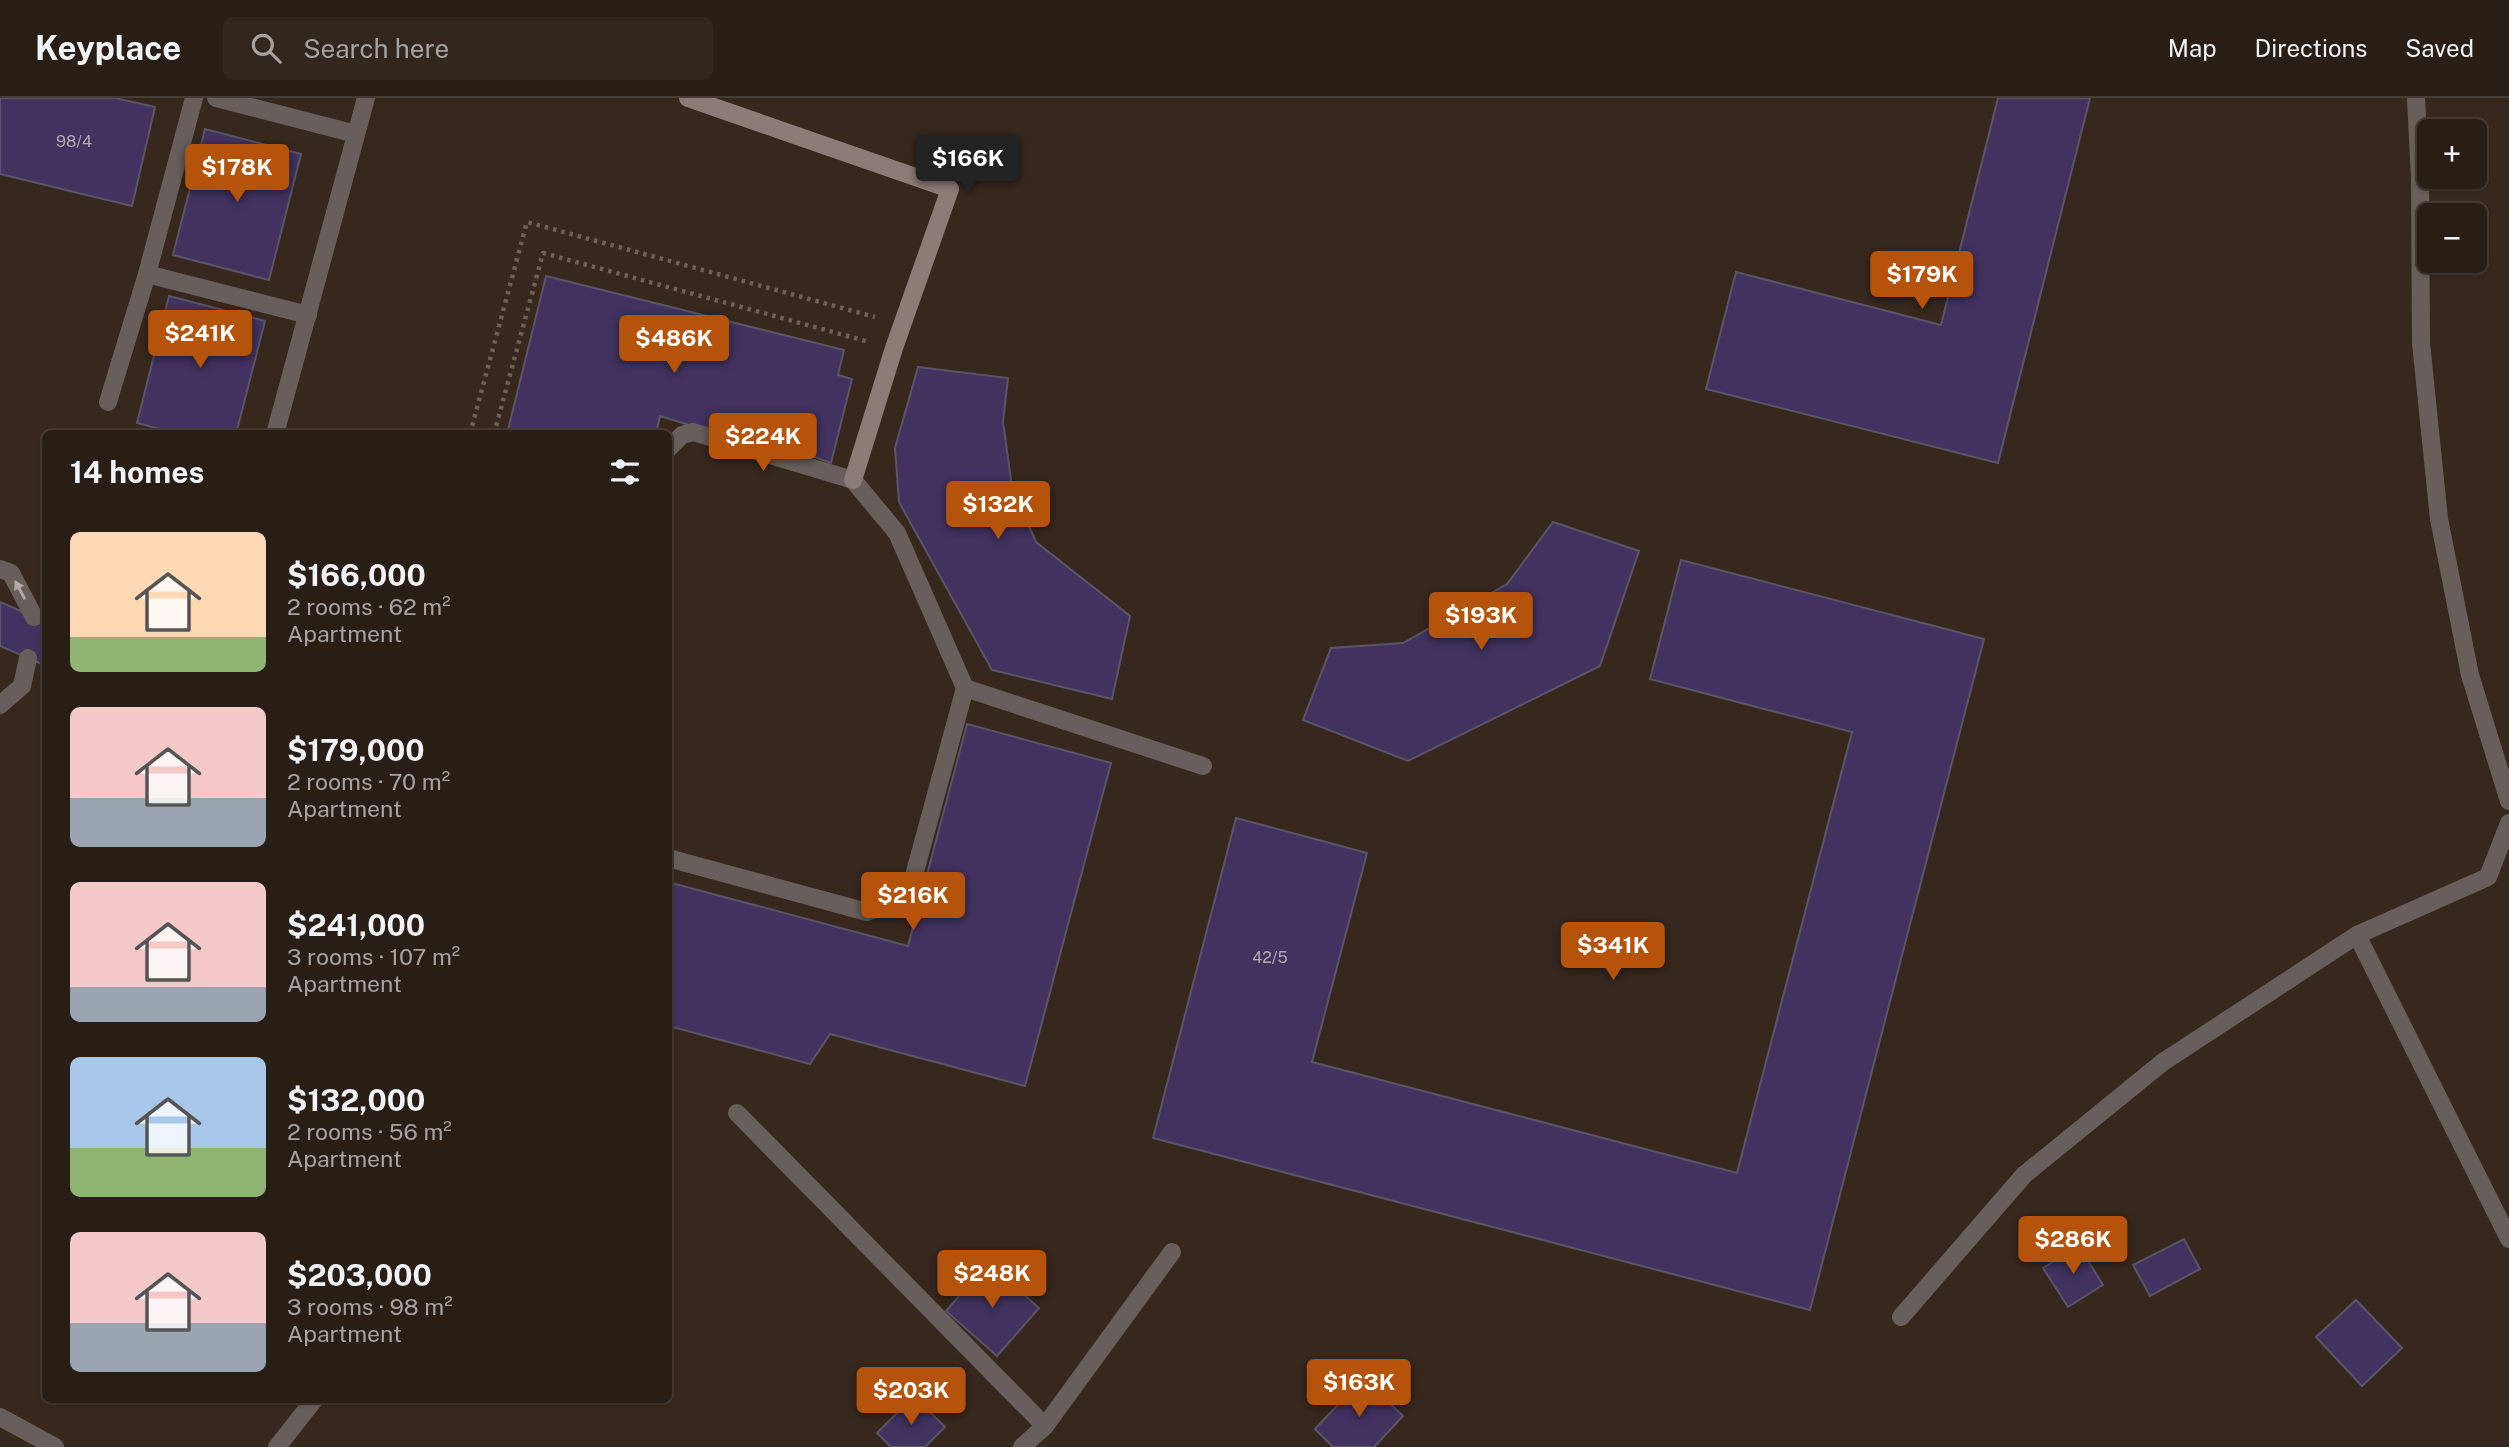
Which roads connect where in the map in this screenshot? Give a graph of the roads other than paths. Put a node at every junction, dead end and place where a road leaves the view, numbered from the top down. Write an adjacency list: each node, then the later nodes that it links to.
1 (194, 98): 7 (street)
2 (216, 98): 6 (street)
3 (366, 98): 6 (street)
4 (688, 98): 12 (main road)
5 (2416, 98): 19 (street)
6 (356, 134): 8 (street)
7 (146, 274): 8 (street); 9 (street)
8 (307, 315): 10 (street)
9 (108, 402)
10 (276, 430)
11 (672, 445): 12 (street)
12 (853, 480): 16 (street)
13 (0, 569): 14 (street, one-way to 13)
14 (34, 617)
15 (28, 658): 17 (street)
16 (965, 688): 18 (street); 21 (street)
17 (0, 705)
18 (1203, 765)
19 (2509, 801)
20 (2509, 823): 22 (street)
21 (672, 860)
22 (2357, 935): 24 (street); 26 (street)
23 (737, 1113): 29 (street)
24 (2509, 1239)
25 (1172, 1252): 29 (street)
26 (1901, 1317)
27 (312, 1403): 31 (street)
28 (0, 1417): 30 (street)
29 (1045, 1426): 32 (street)
30 (55, 1447)
31 (277, 1447)
32 (1022, 1447)

